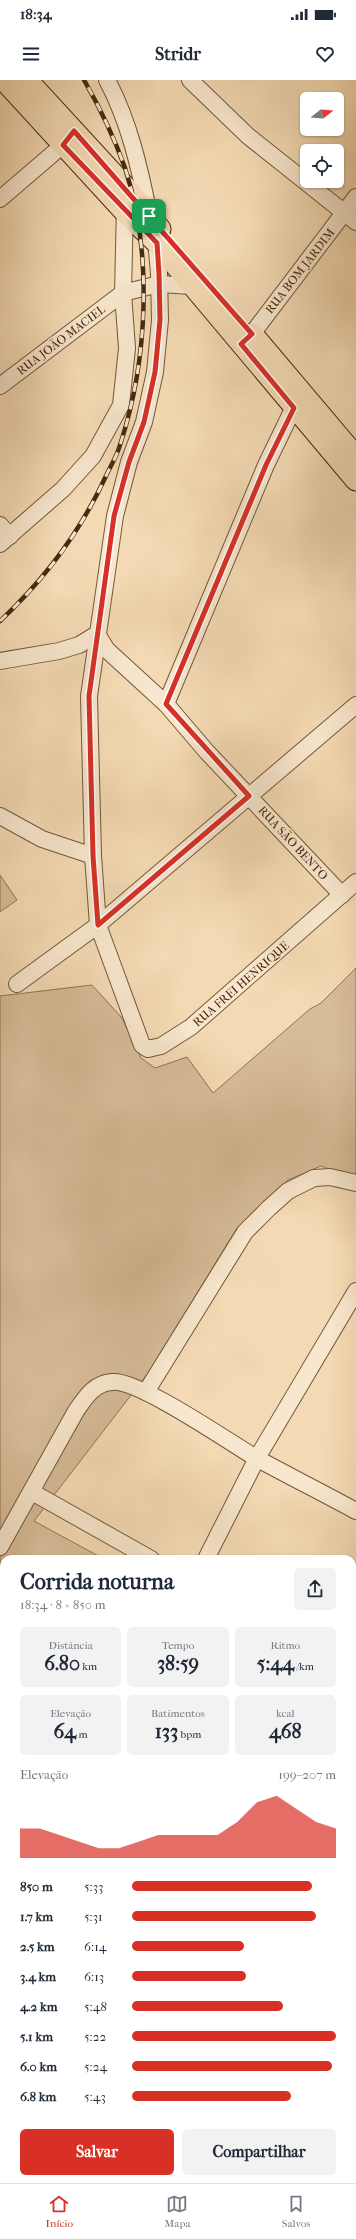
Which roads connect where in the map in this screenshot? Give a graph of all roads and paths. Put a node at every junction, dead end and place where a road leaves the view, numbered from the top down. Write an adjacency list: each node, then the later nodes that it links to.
1 (4, 80): 5 (main road)
2 (26, 80): 5 (main road)
3 (107, 80): 10 (street)
4 (190, 80): 11 (street)
5 (69, 138): 6 (main road); 8 (street); 9 (main road)
6 (126, 189): 9 (street); 10 (main road)
7 (356, 197): 11 (street, RUA BOM JARDIM)
8 (0, 199)
9 (125, 212): 12 (main road); 15 (street)
10 (149, 216): 12 (street); 16 (main road)
11 (350, 217): 16 (street, RUA BOM JARDIM)
12 (157, 243): 13 (street); 14 (main road)
13 (160, 284): 14 (street); 15 (street); 22 (street)
14 (192, 286): 16 (main road)
15 (122, 293): 17 (street, RUA JOÃO MACIEL); 21 (street)
16 (246, 339): 18 (main road); 19 (main road)
17 (0, 386)
18 (294, 408): 20 (main road); 24 (street)
19 (356, 457)
20 (356, 480)
21 (3, 535)
22 (97, 634): 23 (street); 24 (street, RUA SÃO BENTO); 28 (street)
23 (0, 661)
24 (166, 704): 26 (street, RUA SÃO BENTO)
25 (356, 705): 26 (street)
26 (249, 796): 30 (street, RUA SÃO BENTO); 31 (street)
27 (0, 816): 28 (street)
28 (93, 856): 31 (street)
29 (356, 882): 30 (street, RUA FREI HENRIQUE)
30 (342, 895): 31 (street, RUA FREI HENRIQUE)
31 (98, 925): 32 (street)
32 (17, 984)
33 (356, 1183): 35 (street)
34 (356, 1291): 36 (street)
35 (146, 1392): 36 (street); 37 (street)
36 (257, 1458): 38 (street); 41 (street)
37 (32, 1492): 39 (street); 40 (street)
38 (356, 1511)
39 (0, 1547)
40 (144, 1555)
41 (208, 1555)

